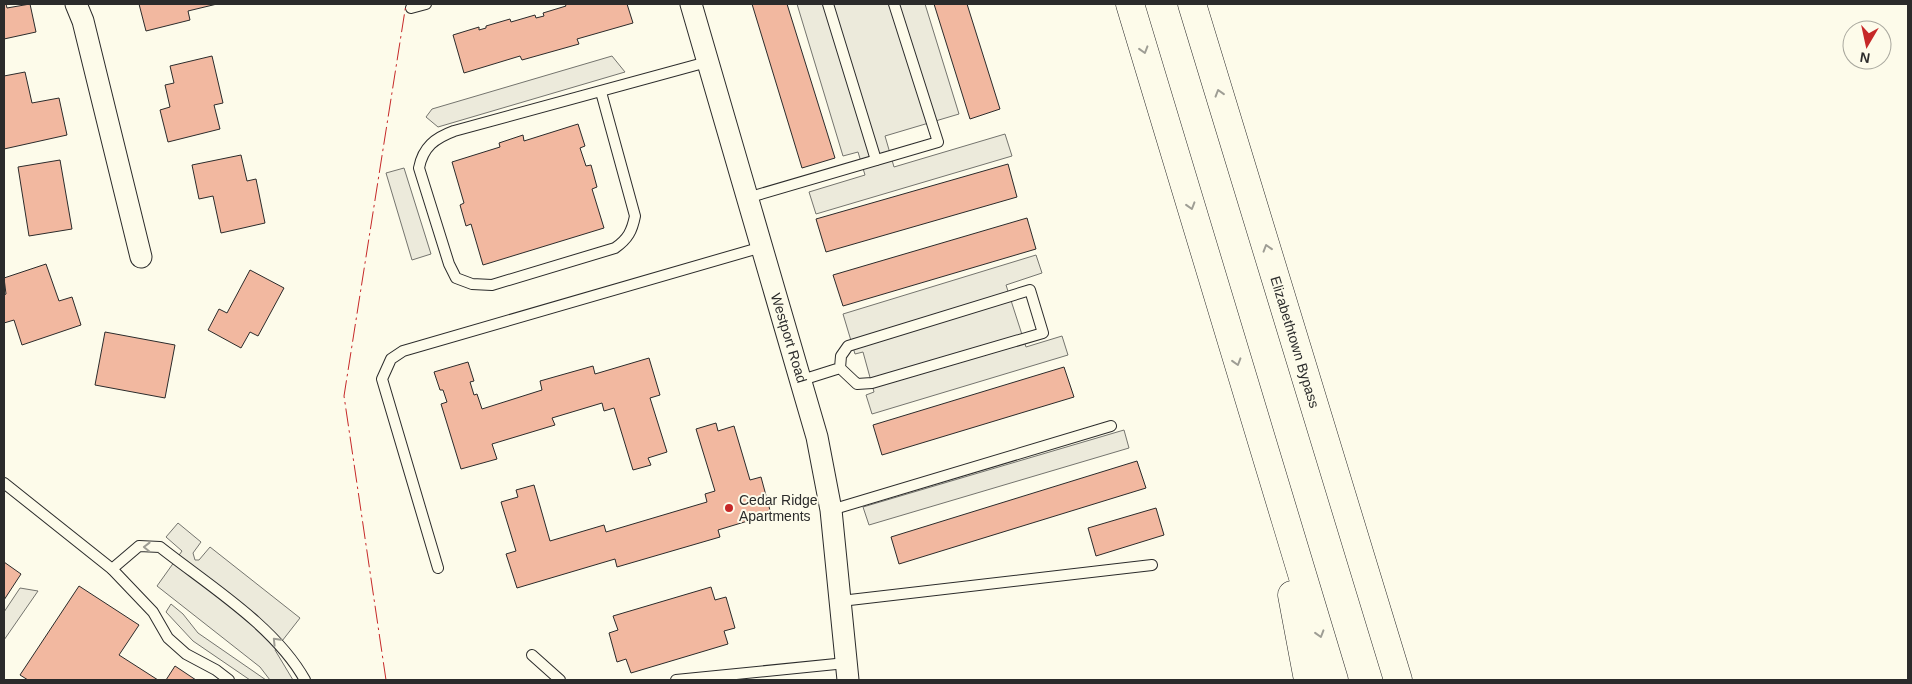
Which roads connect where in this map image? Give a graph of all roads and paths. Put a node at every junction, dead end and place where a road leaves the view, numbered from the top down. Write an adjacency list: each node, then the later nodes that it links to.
1 (76, 4): 14 (street)
2 (426, 4): 8 (lane)
3 (691, 4): 9 (street, Westport Road)
4 (828, 4): 11 (lane)
5 (894, 4): 11 (lane)
6 (1130, 4): 19 (highway, one-way to 19)
7 (1192, 4): 15 (highway, Elizabethtown Bypass, one-way to 7)
8 (411, 8)
9 (707, 62): 10 (lane); 12 (street, Westport Road)
10 (601, 92): 10 (lane)
11 (876, 160): 12 (lane)
12 (747, 198): 13 (street, Westport Road)
13 (762, 247): 17 (street, Westport Road); 23 (lane)
14 (141, 256)
15 (1287, 317): 34 (highway, Elizabethtown Bypass); 35 (highway)
16 (840, 368): 16 (lane); 17 (lane)
17 (802, 380): 21 (street, Westport Road)
18 (1111, 426): 21 (lane)
19 (1262, 444): 32 (highway); 33 (highway, one-way to 33)
20 (4, 483): 24 (lane)
21 (831, 510): 25 (street, Westport Road)
22 (1152, 565): 25 (lane)
23 (438, 568)
24 (112, 569): 28 (lane); 29 (lane, one-way to 24)
25 (841, 601): 27 (street, Westport Road)
26 (532, 655): 30 (lane)
27 (847, 672): 31 (lane)
28 (229, 680)
29 (305, 680)
30 (560, 680)
31 (676, 680)
32 (1308, 680)
33 (1334, 680)
34 (1398, 680)
35 (1416, 680)

